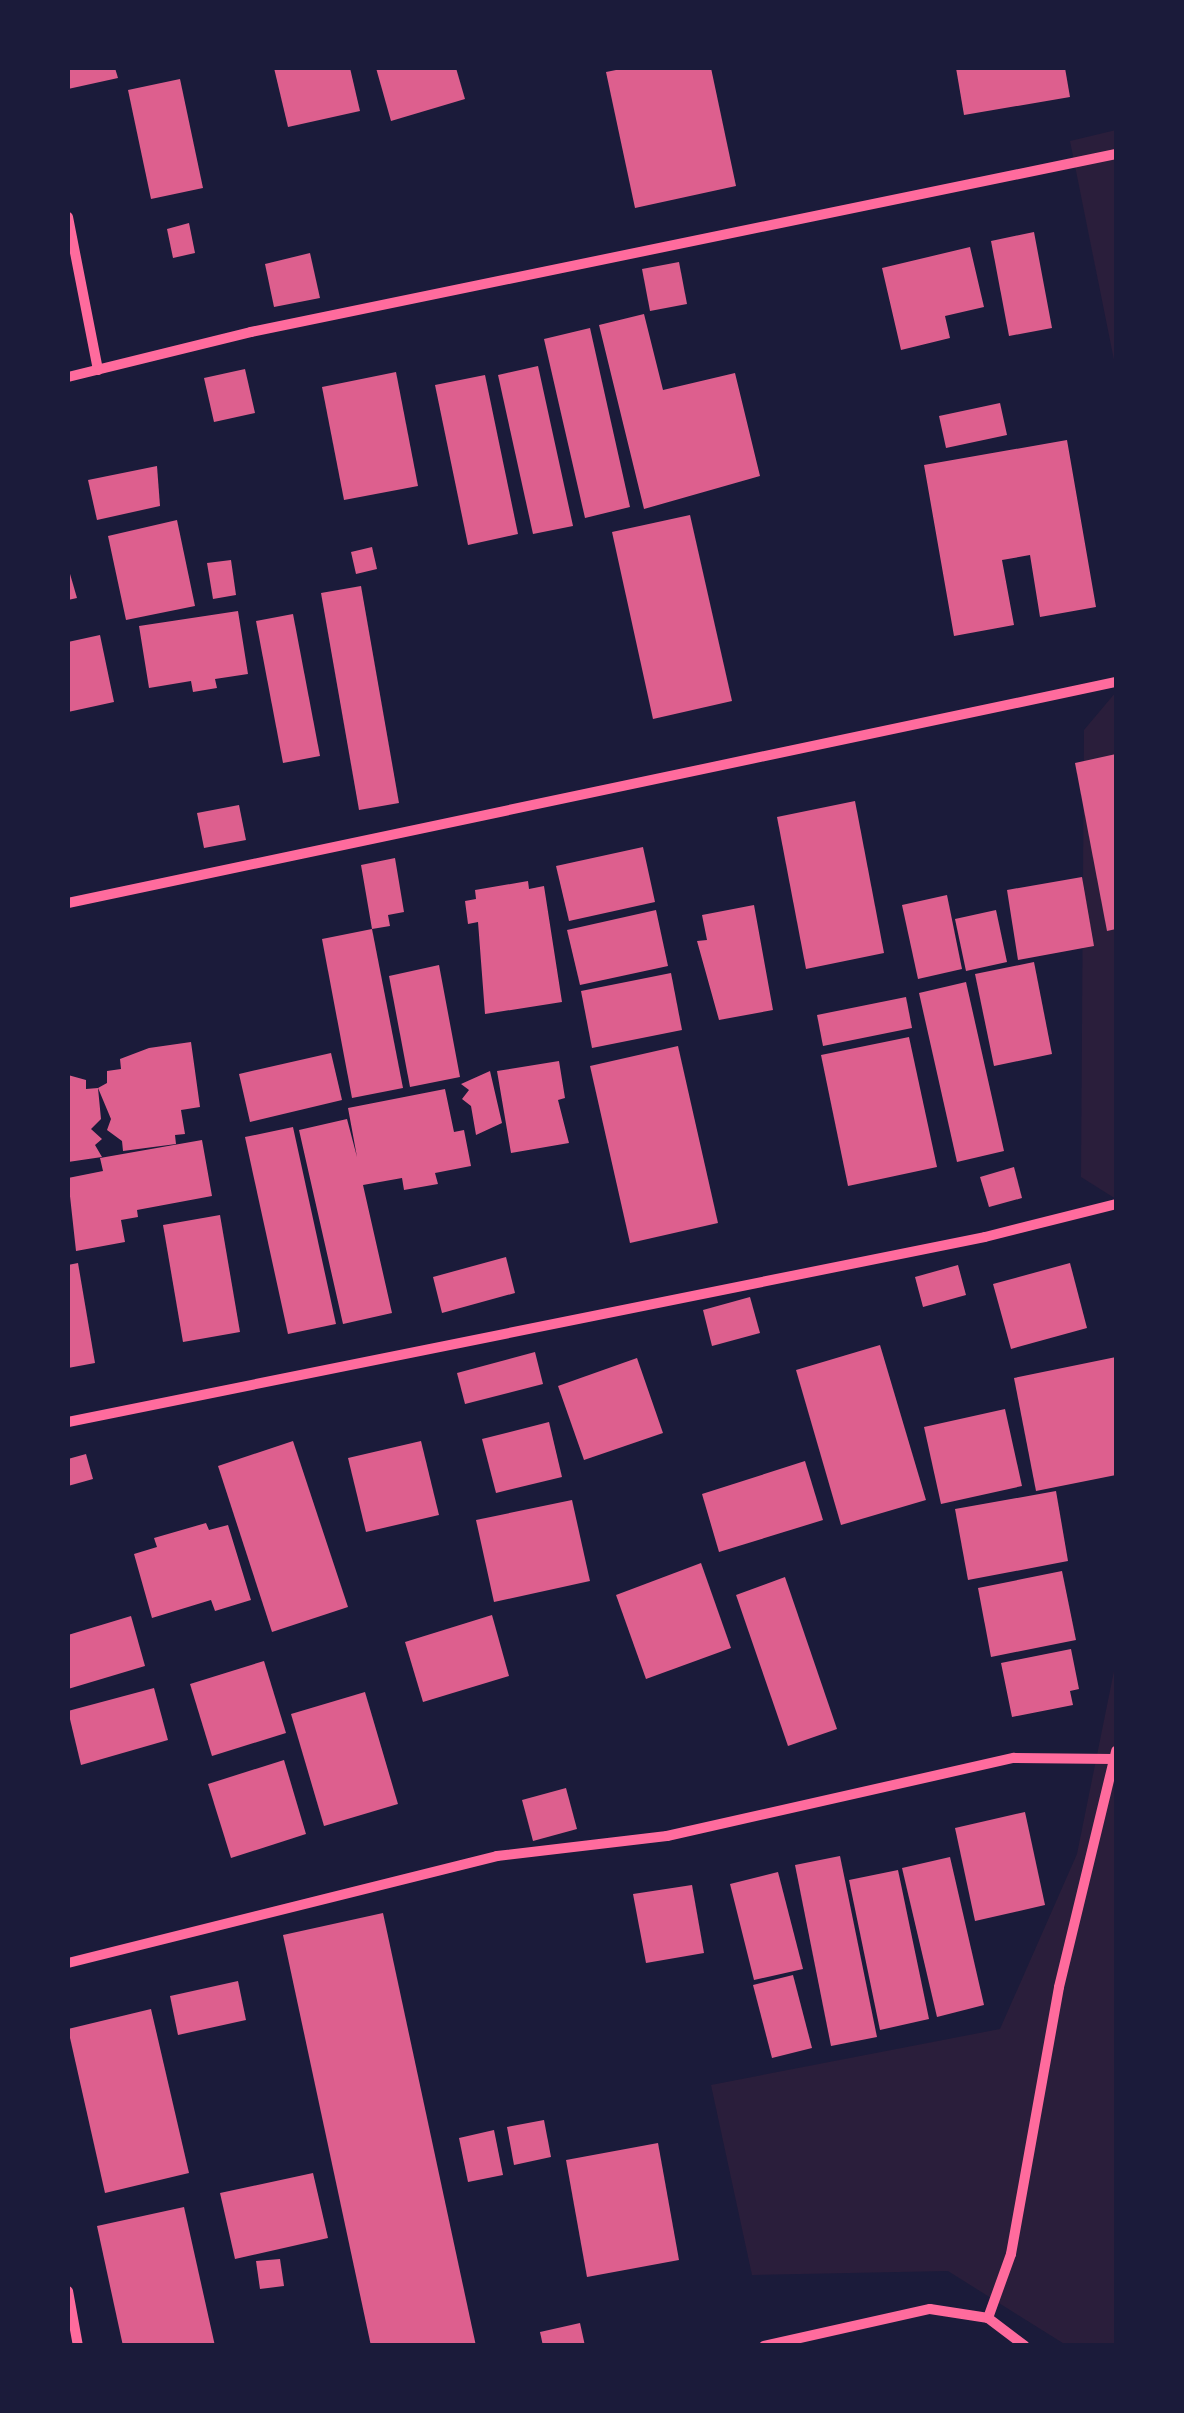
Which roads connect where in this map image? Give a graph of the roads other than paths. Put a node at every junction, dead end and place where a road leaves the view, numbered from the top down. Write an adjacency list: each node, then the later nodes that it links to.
1 (1116, 154): 3 (street)
2 (68, 217): 3 (street)
3 (98, 370): 4 (street)
4 (68, 377)
5 (1116, 682): 6 (street)
6 (68, 903)
7 (1116, 1204): 8 (street)
8 (68, 1422)
9 (1115, 1755): 10 (street); 12 (street)
10 (68, 1963)
11 (68, 2291): 13 (street)
12 (988, 2318): 14 (street); 15 (street)
13 (78, 2346)
14 (764, 2346)
15 (1025, 2346)

